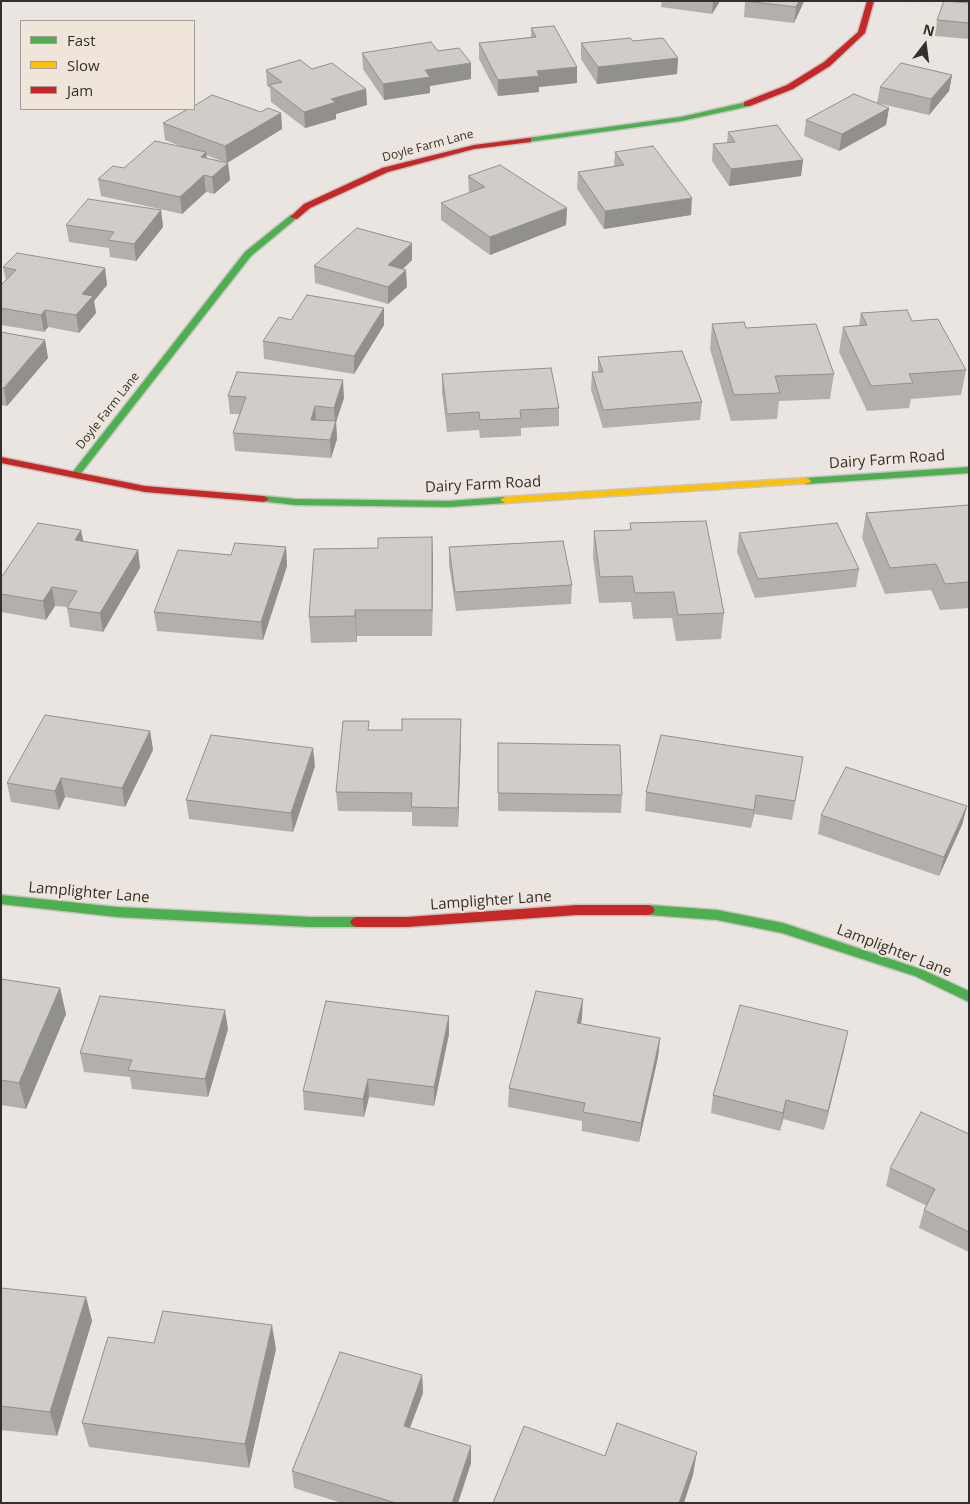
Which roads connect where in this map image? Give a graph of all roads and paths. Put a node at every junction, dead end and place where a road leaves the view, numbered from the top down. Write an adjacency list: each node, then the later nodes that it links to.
1 (871, 1): 6 (street, Doyle Farm Lane)
2 (904, 1): 3 (path)
3 (950, 6)
4 (1, 460): 6 (street, Dairy Farm Road)
5 (969, 470): 6 (street, Dairy Farm Road)
6 (76, 475)
7 (1, 899): 8 (street, Lamplighter Lane)
8 (969, 997)

